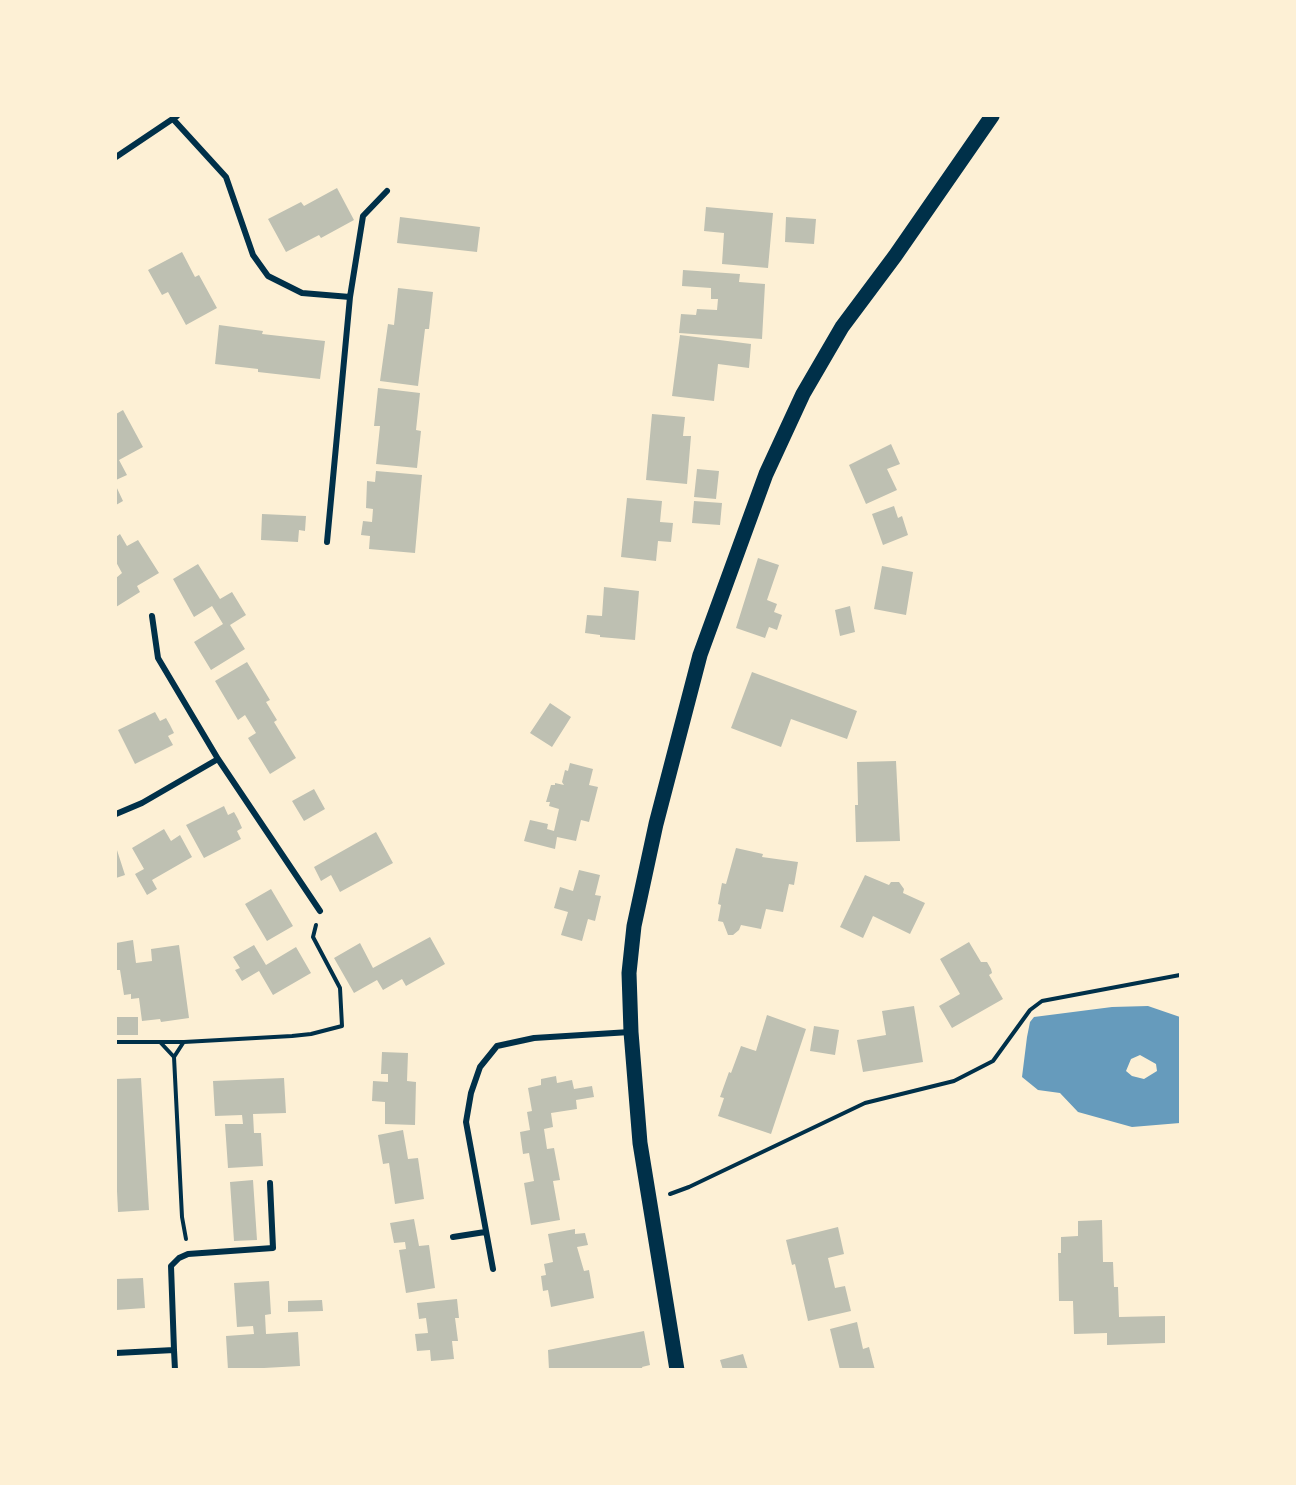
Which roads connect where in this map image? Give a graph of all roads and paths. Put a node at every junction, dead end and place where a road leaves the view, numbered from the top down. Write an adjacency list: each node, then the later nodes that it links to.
1 (992, 116): 12 (main road)
2 (175, 117): 3 (street); 5 (street)
3 (116, 157)
4 (387, 191): 5 (street)
5 (350, 297): 6 (street)
6 (327, 542)
7 (152, 616): 8 (street)
8 (218, 759): 9 (street); 10 (street)
9 (116, 814)
10 (320, 911): 15 (path)
11 (1180, 975): 18 (path)
12 (630, 1032): 18 (main road); 19 (street)
13 (160, 1041): 14 (path); 15 (path); 16 (path)
14 (116, 1042)
15 (184, 1042): 16 (path)
16 (174, 1057): 21 (path)
17 (270, 1183): 21 (street)
18 (651, 1200): 26 (main road)
19 (485, 1232): 20 (street); 22 (street)
20 (453, 1237)
21 (188, 1254): 23 (street)
22 (493, 1269)
23 (174, 1350): 24 (street); 25 (street)
24 (116, 1353)
25 (175, 1370)
26 (677, 1370)

